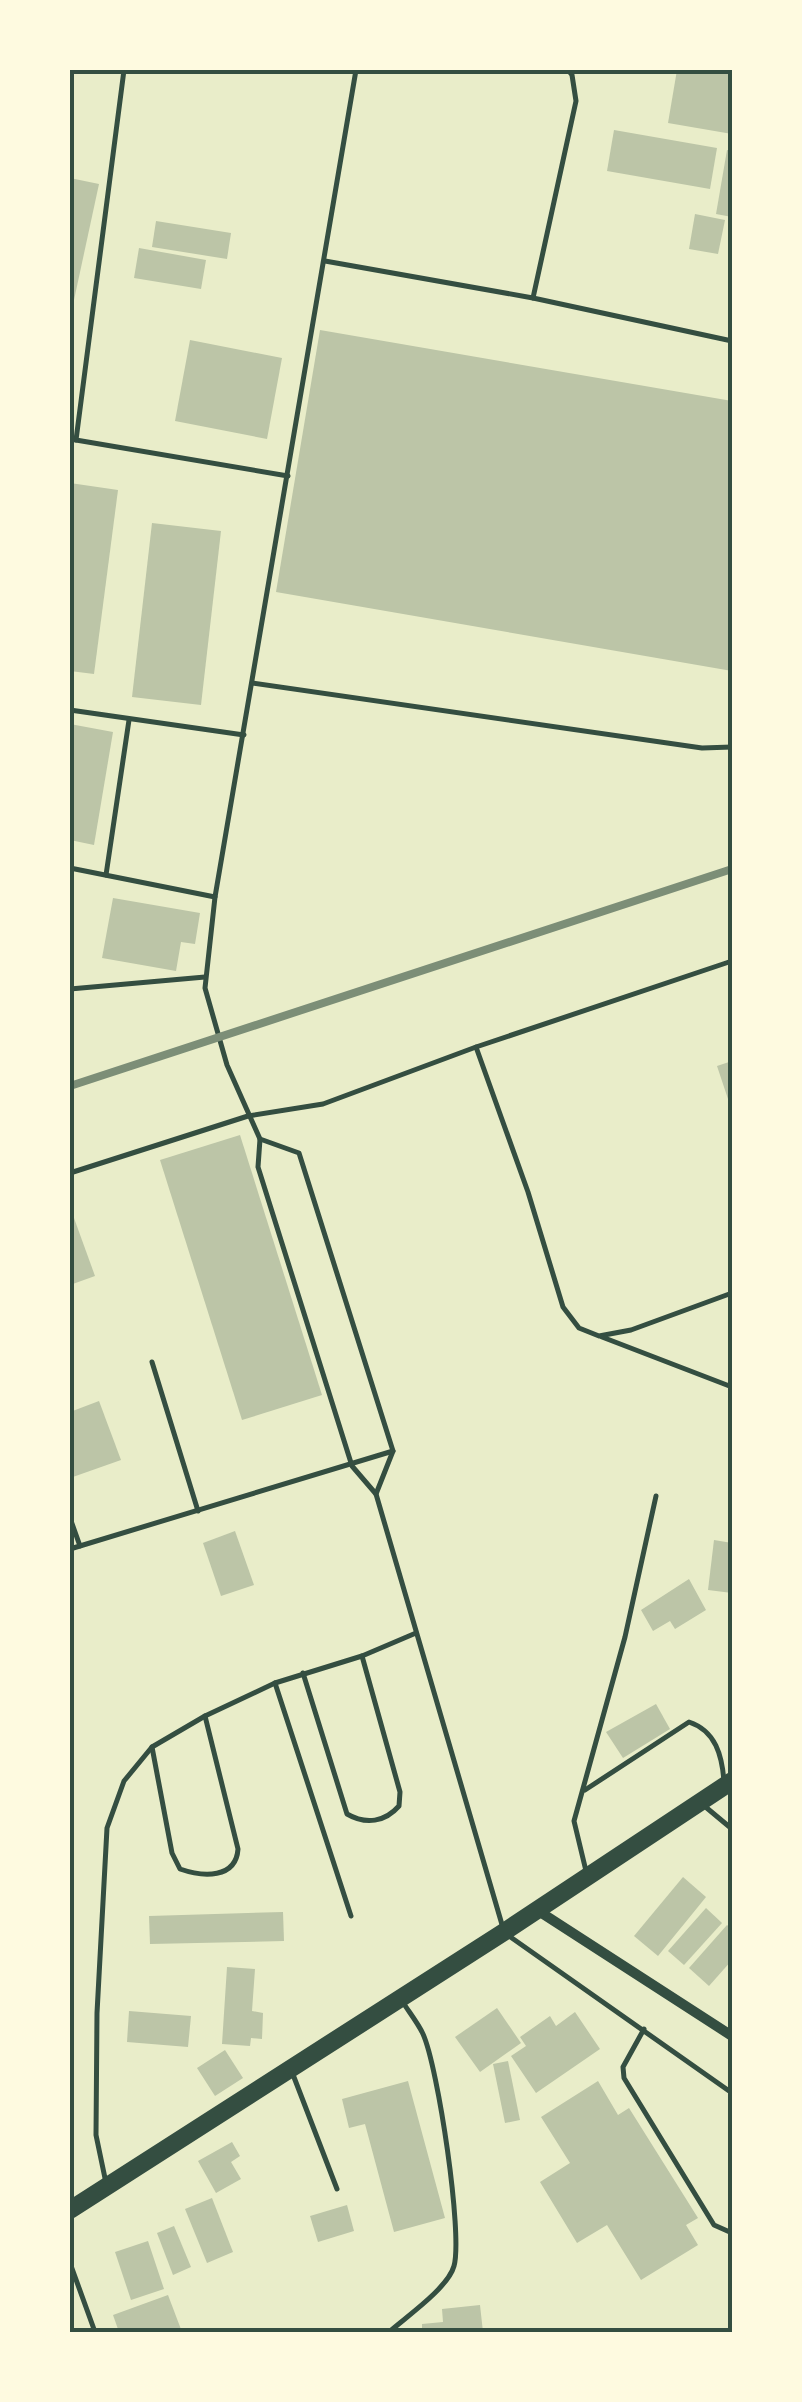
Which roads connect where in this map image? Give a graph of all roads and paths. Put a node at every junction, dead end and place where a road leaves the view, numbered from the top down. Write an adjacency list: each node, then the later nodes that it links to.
1 (124, 70): 7 (lane)
2 (356, 70): 4 (lane)
3 (568, 70): 5 (lane)
4 (325, 261): 5 (lane); 8 (lane)
5 (534, 298): 6 (lane)
6 (732, 341)
7 (73, 440): 8 (lane)
8 (288, 476): 9 (lane)
9 (252, 682): 12 (lane); 13 (lane)
10 (70, 710): 11 (lane)
11 (129, 720): 12 (lane); 15 (lane)
12 (244, 735): 16 (lane)
13 (732, 746)
14 (70, 868): 15 (lane)
15 (106, 876): 16 (lane)
16 (215, 897): 18 (lane)
17 (732, 961): 20 (lane)
18 (205, 977): 19 (lane); 21 (lane)
19 (70, 989)
20 (476, 1046): 21 (lane); 25 (lane)
21 (248, 1116): 22 (lane); 23 (lane)
22 (260, 1139): 28 (lane); 29 (lane)
23 (70, 1173)
24 (732, 1293): 25 (lane)
25 (599, 1336): 27 (lane)
26 (152, 1362): 32 (lane)
27 (732, 1387)
28 (393, 1451): 29 (lane); 30 (lane)
29 (352, 1466): 30 (lane); 32 (lane)
30 (376, 1494): 36 (lane)
31 (656, 1496): 43 (lane)
32 (198, 1511): 34 (lane)
33 (70, 1518): 34 (lane)
34 (80, 1546): 35 (lane)
35 (70, 1549)
36 (417, 1633): 37 (lane); 49 (lane)
37 (362, 1656): 38 (lane); 38 (lane)
38 (304, 1673): 39 (lane)
39 (275, 1684): 40 (lane); 48 (lane)
40 (205, 1716): 41 (lane); 41 (lane)
41 (152, 1747): 55 (lane)
42 (728, 1783): 43 (lane); 44 (highway)
43 (582, 1792): 46 (lane)
44 (700, 1802): 45 (lane); 46 (highway)
45 (732, 1829)
46 (588, 1875): 47 (highway)
47 (537, 1910): 49 (highway); 52 (street)
48 (351, 1916)
49 (504, 1932): 50 (highway); 51 (lane)
50 (400, 1999): 53 (highway); 61 (lane)
51 (644, 2030): 54 (lane); 58 (lane)
52 (732, 2036)
53 (291, 2069): 55 (highway); 56 (lane)
54 (732, 2093)
55 (107, 2186): 57 (highway)
56 (337, 2189)
57 (70, 2210)
58 (732, 2232)
59 (70, 2262): 60 (lane)
60 (95, 2332)
61 (389, 2332)

